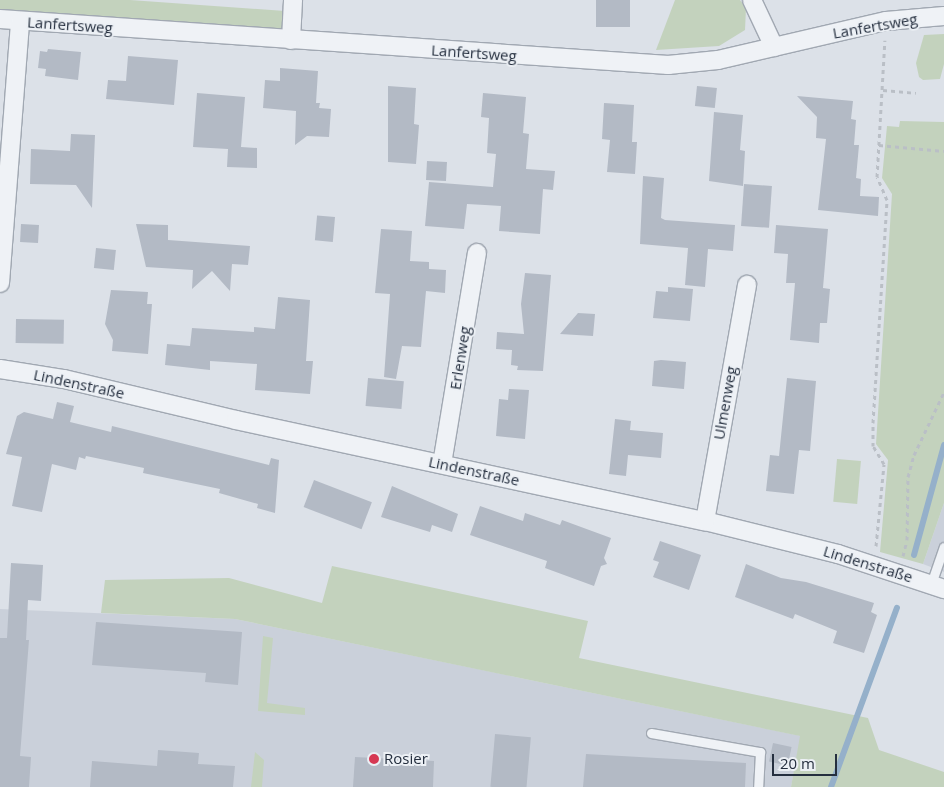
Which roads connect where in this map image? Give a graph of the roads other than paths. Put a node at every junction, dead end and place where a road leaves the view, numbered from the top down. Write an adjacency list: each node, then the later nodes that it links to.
1 (293, 0): 6 (street)
2 (752, 0): 7 (street)
3 (944, 16): 7 (street, Lanfertsweg)
4 (0, 19): 5 (street, Lanfertsweg)
5 (20, 22): 6 (street, Lanfertsweg); 9 (street)
6 (291, 40): 7 (street, Lanfertsweg)
7 (774, 47)
8 (477, 253): 12 (street, Erlenweg)
9 (0, 283)
10 (747, 285): 13 (street, Ulmenweg)
11 (0, 369): 12 (street, Lindenstraße)
12 (442, 464): 13 (street, Lindenstraße)
13 (704, 521): 15 (street, Lindenstraße)
14 (944, 547): 15 (lane)
15 (937, 586)
16 (651, 733): 17 (lane)
17 (758, 787)

